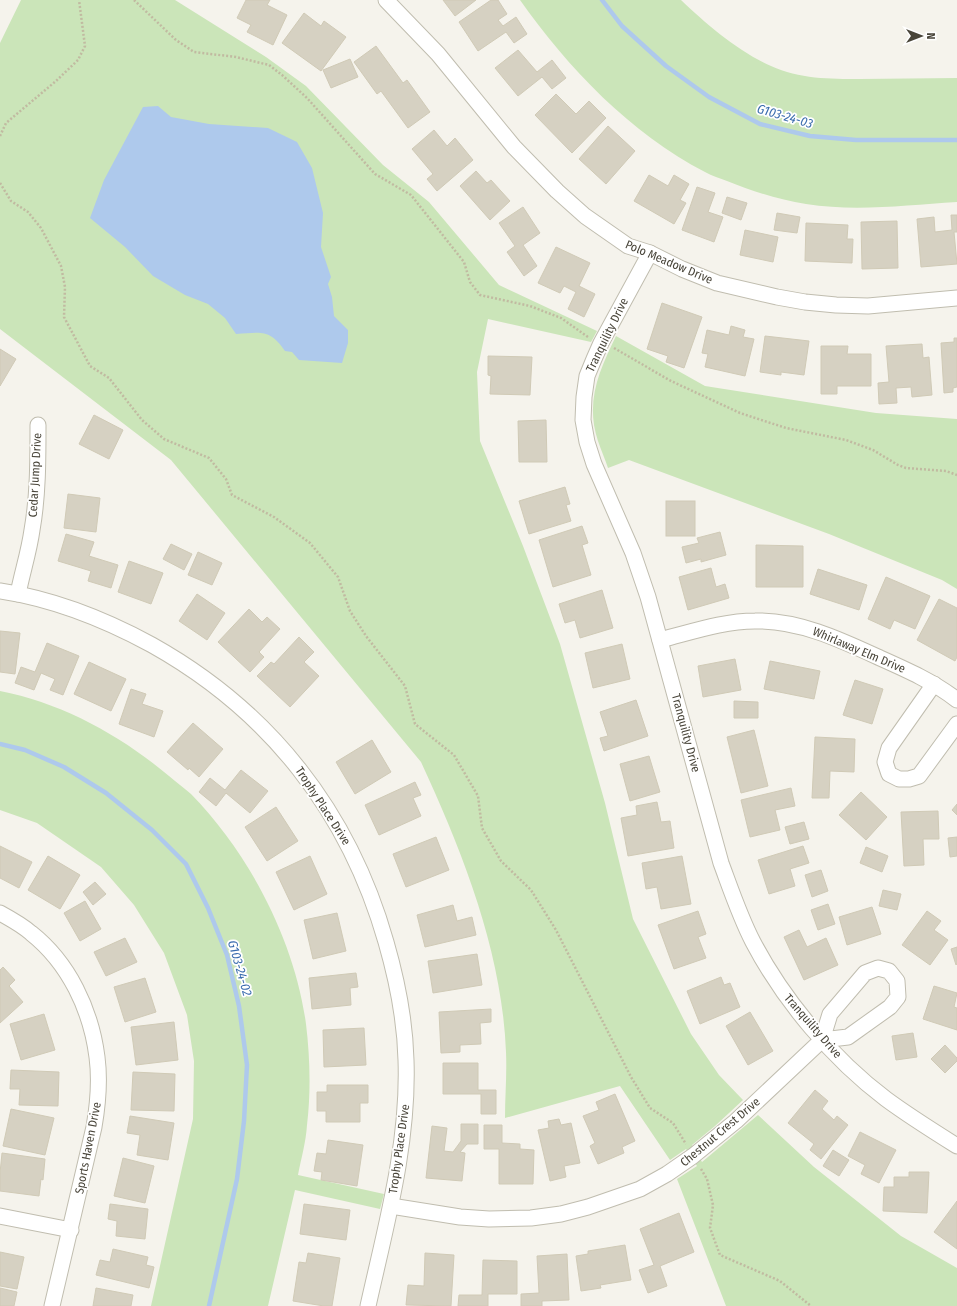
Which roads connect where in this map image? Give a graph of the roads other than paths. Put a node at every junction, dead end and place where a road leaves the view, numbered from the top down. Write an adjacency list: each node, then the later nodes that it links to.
1 (386, 0): 2 (street, Polo Meadow Drive)
2 (650, 253): 3 (street, Polo Meadow Drive); 7 (street, Tranquility Drive)
3 (957, 298)
4 (38, 426): 6 (street, Cedar Jump Drive)
5 (0, 591): 6 (street, Trophy Place Drive)
6 (18, 594): 14 (street, Trophy Place Drive)
7 (660, 640): 8 (street, Whirlaway Elm Drive); 12 (street, Tranquility Drive)
8 (934, 684): 9 (street, Whirlaway Elm Drive); 10 (street)
9 (957, 700)
10 (957, 724)
11 (0, 913): 16 (street, Sports Haven Drive)
12 (822, 1040): 12 (street); 13 (street, Tranquility Drive); 14 (street, Chestnut Crest Drive)
13 (957, 1146)
14 (391, 1206): 18 (street, Trophy Place Drive)
15 (0, 1216): 16 (street)
16 (71, 1230): 17 (street, Sports Haven Drive)
17 (52, 1306)
18 (368, 1306)

